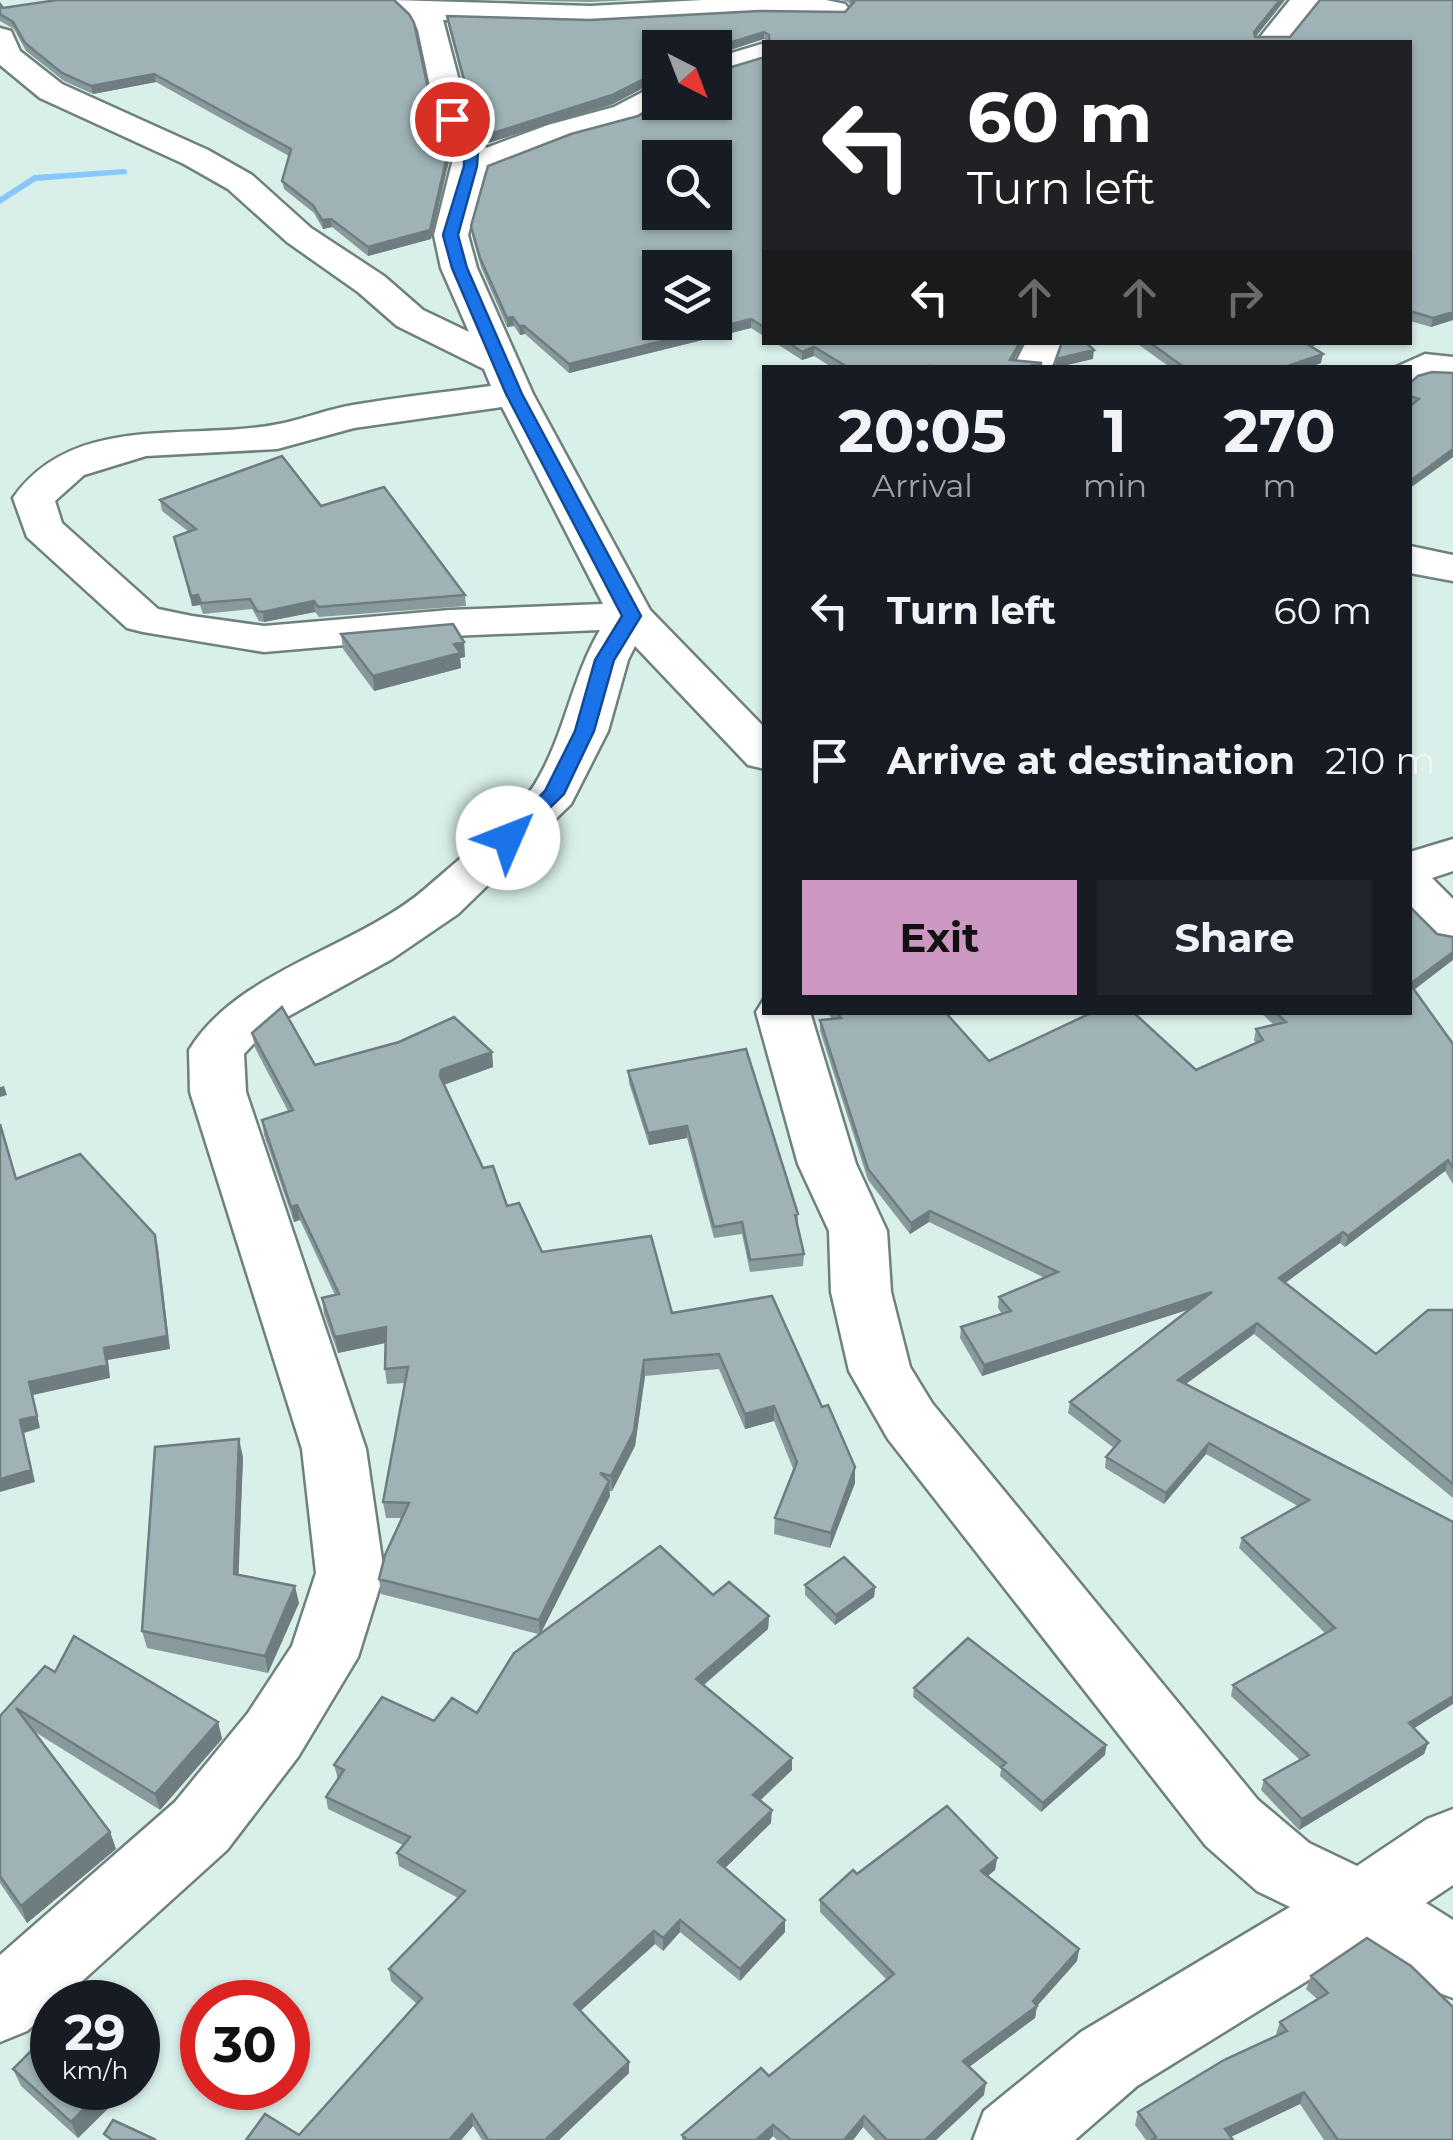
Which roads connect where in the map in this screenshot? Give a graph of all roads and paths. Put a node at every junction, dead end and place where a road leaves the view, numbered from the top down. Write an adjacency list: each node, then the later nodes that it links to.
1 (1305, 0): 5 (street)
2 (414, 6): 4 (street); 9 (street)
3 (0, 37): 12 (street)
4 (814, 38)
5 (1272, 40)
6 (762, 53): 7 (street)
7 (732, 63)
8 (642, 105): 9 (street)
9 (470, 166): 12 (street)
10 (1453, 368): 11 (street)
11 (1412, 371)
12 (507, 378): 15 (street); 15 (street)
13 (1412, 560): 14 (street)
14 (1453, 568)
15 (632, 616): 16 (street); 25 (street)
16 (762, 751)
17 (1453, 854): 18 (street)
18 (1412, 868)
19 (1412, 887): 20 (street)
20 (1453, 928)
21 (784, 1015): 23 (street)
22 (1453, 1843): 23 (street)
23 (1362, 1906): 24 (street); 26 (street)
24 (1453, 1962)
25 (0, 2006)
26 (1013, 2140)

